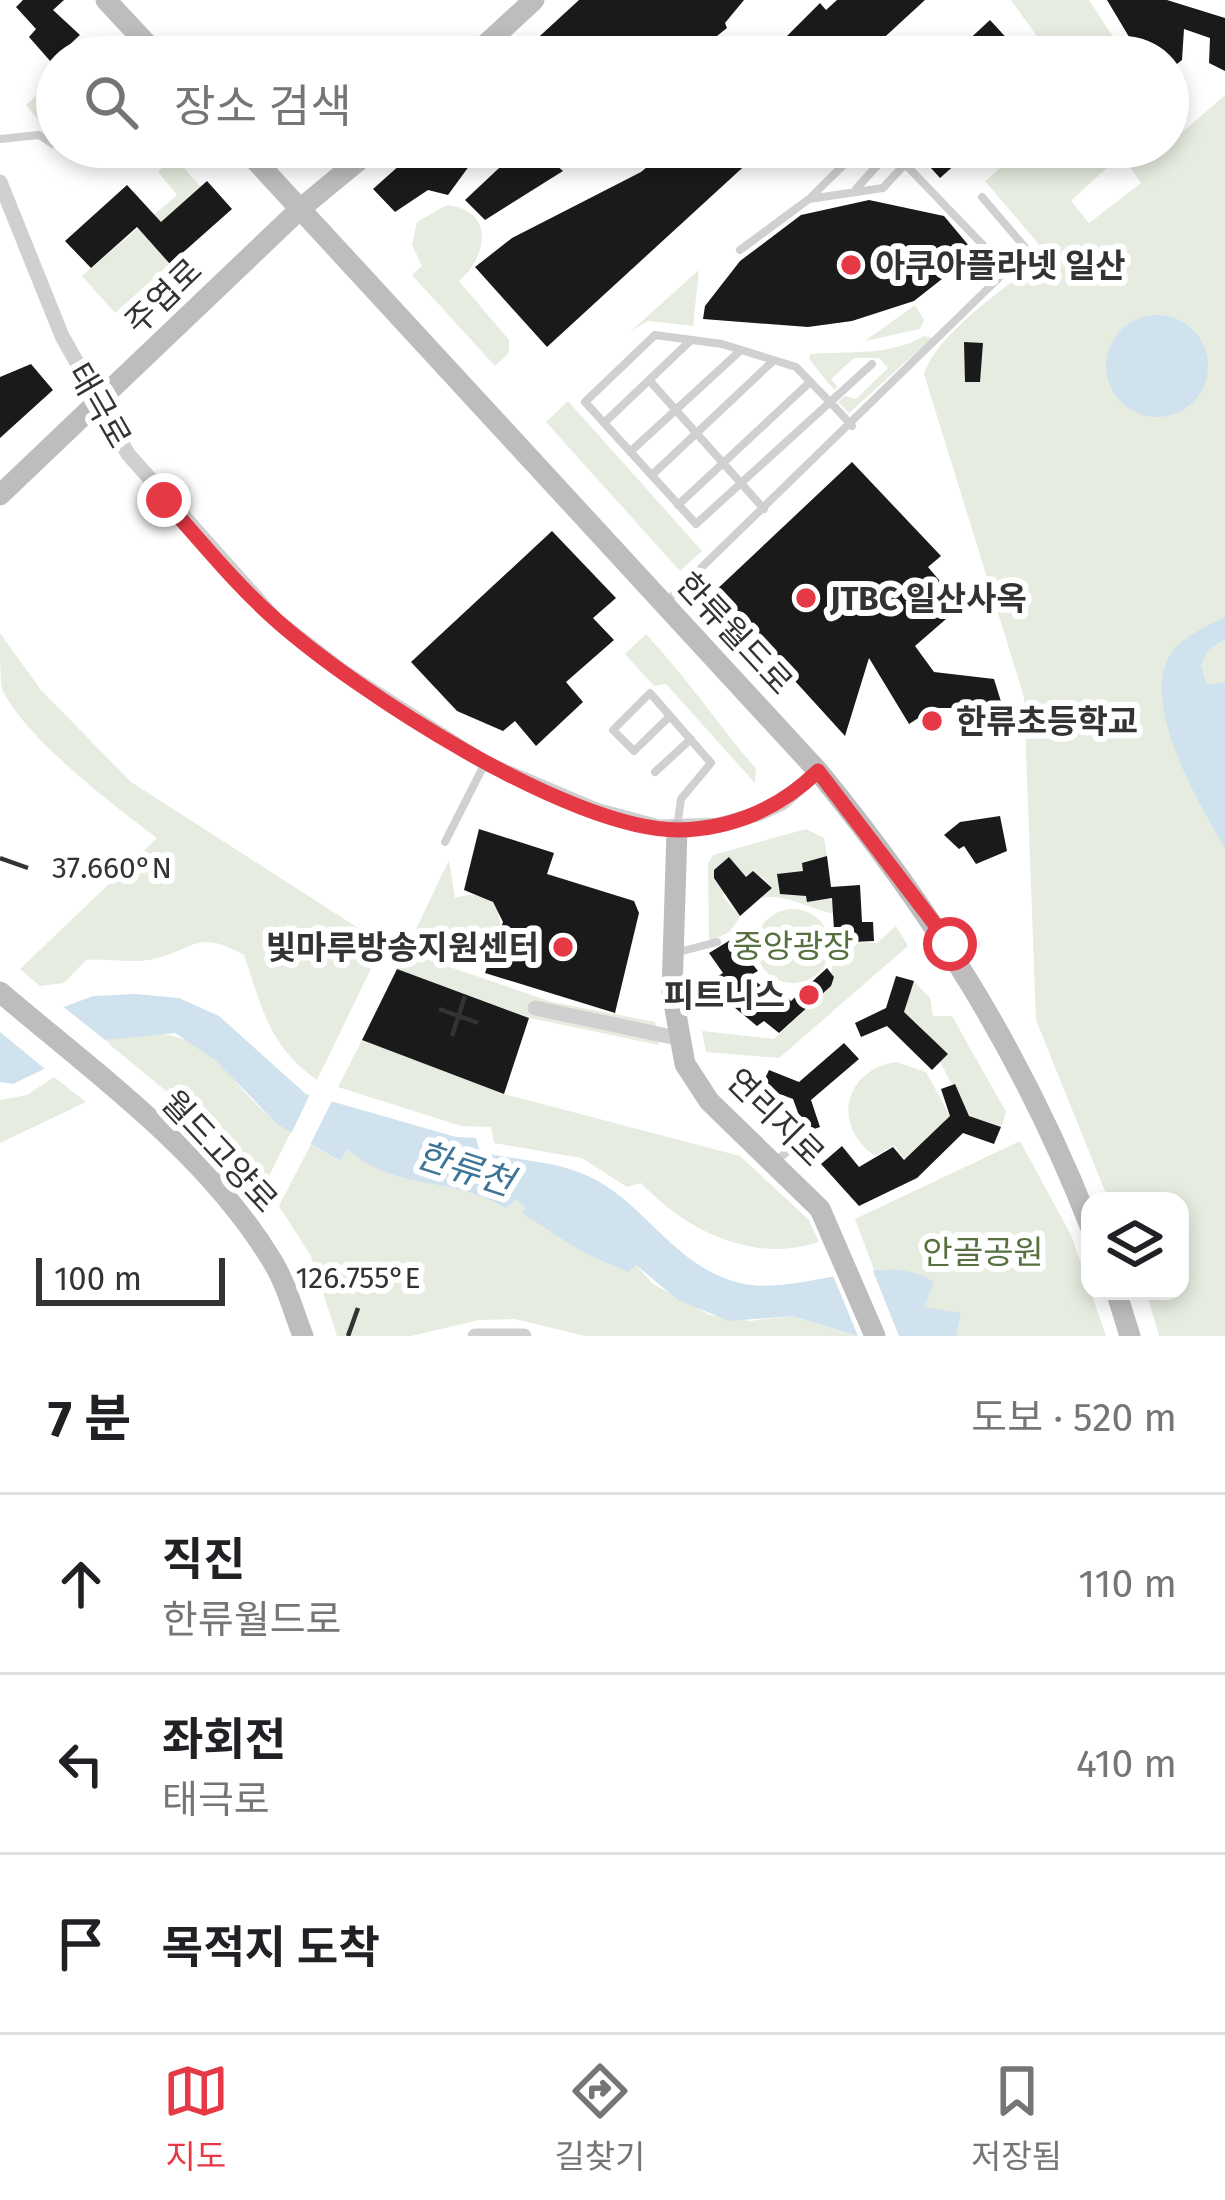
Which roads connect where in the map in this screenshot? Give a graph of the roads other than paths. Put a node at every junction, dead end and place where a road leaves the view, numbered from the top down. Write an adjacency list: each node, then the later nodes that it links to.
1 (106, 0): 3 (main road)
2 (533, 0): 4 (main road)
3 (139, 36)
4 (494, 36)
5 (36, 135): 6 (lane)
6 (0, 139)
7 (263, 168): 17 (main road, 한류월드로)
8 (349, 168): 17 (main road, 주엽로)
9 (841, 168): 16 (lane)
10 (875, 168): 14 (lane)
11 (900, 168): 14 (lane)
12 (908, 168): 19 (lane)
13 (0, 182): 26 (street, 태극로)
14 (856, 189): 16 (lane)
15 (982, 197): 19 (lane)
16 (809, 199): 18 (lane)
17 (300, 208): 26 (main road, 주엽로); 39 (main road, 한류월드로)
18 (740, 250)
19 (1007, 270): 30 (lane)
20 (692, 340): 21 (lane); 24 (lane); 29 (lane)
21 (741, 350): 22 (lane); 28 (lane)
22 (774, 360): 25 (lane); 31 (lane)
23 (872, 364): 27 (lane)
24 (649, 380): 28 (lane); 29 (lane)
25 (810, 382): 27 (lane); 33 (lane)
26 (100, 402): 36 (main road, 주엽로); 42 (street, 태극로)
27 (831, 404): 30 (lane); 35 (lane)
28 (676, 410): 31 (lane); 32 (lane)
29 (604, 423): 32 (lane)
30 (852, 426): 38 (lane)
31 (697, 434): 33 (lane); 34 (lane)
32 (630, 452): 34 (lane)
33 (723, 463): 35 (lane); 37 (lane)
34 (652, 476): 37 (lane)
35 (742, 484): 37 (lane); 38 (lane)
36 (0, 495)
37 (678, 505)
38 (764, 509): 39 (lane)
39 (664, 604): 43 (main road, 한류월드로)
40 (670, 716): 40 (lane); 41 (lane)
41 (691, 739): 44 (lane); 45 (lane)
42 (484, 764): 45 (street, 태극로); 46 (lane)
43 (818, 771): 45 (street, 태극로); 54 (main road, 한류월드로)
44 (655, 772)
45 (677, 830): 48 (main road, 연리지로)
46 (445, 842)
47 (717, 942): 48 (lane)
48 (673, 953): 51 (main road, 연리지로)
49 (0, 992): 56 (main road, 월드고양로)
50 (535, 1008): 51 (street)
51 (677, 1038): 53 (main road, 연리지로)
52 (801, 1140): 53 (lane)
53 (773, 1163): 59 (main road, 연리지로)
54 (1081, 1204)
55 (1119, 1300): 60 (main road)
56 (303, 1336)
57 (475, 1336): 58 (street)
58 (524, 1336)
59 (875, 1336)
60 (1130, 1336)

